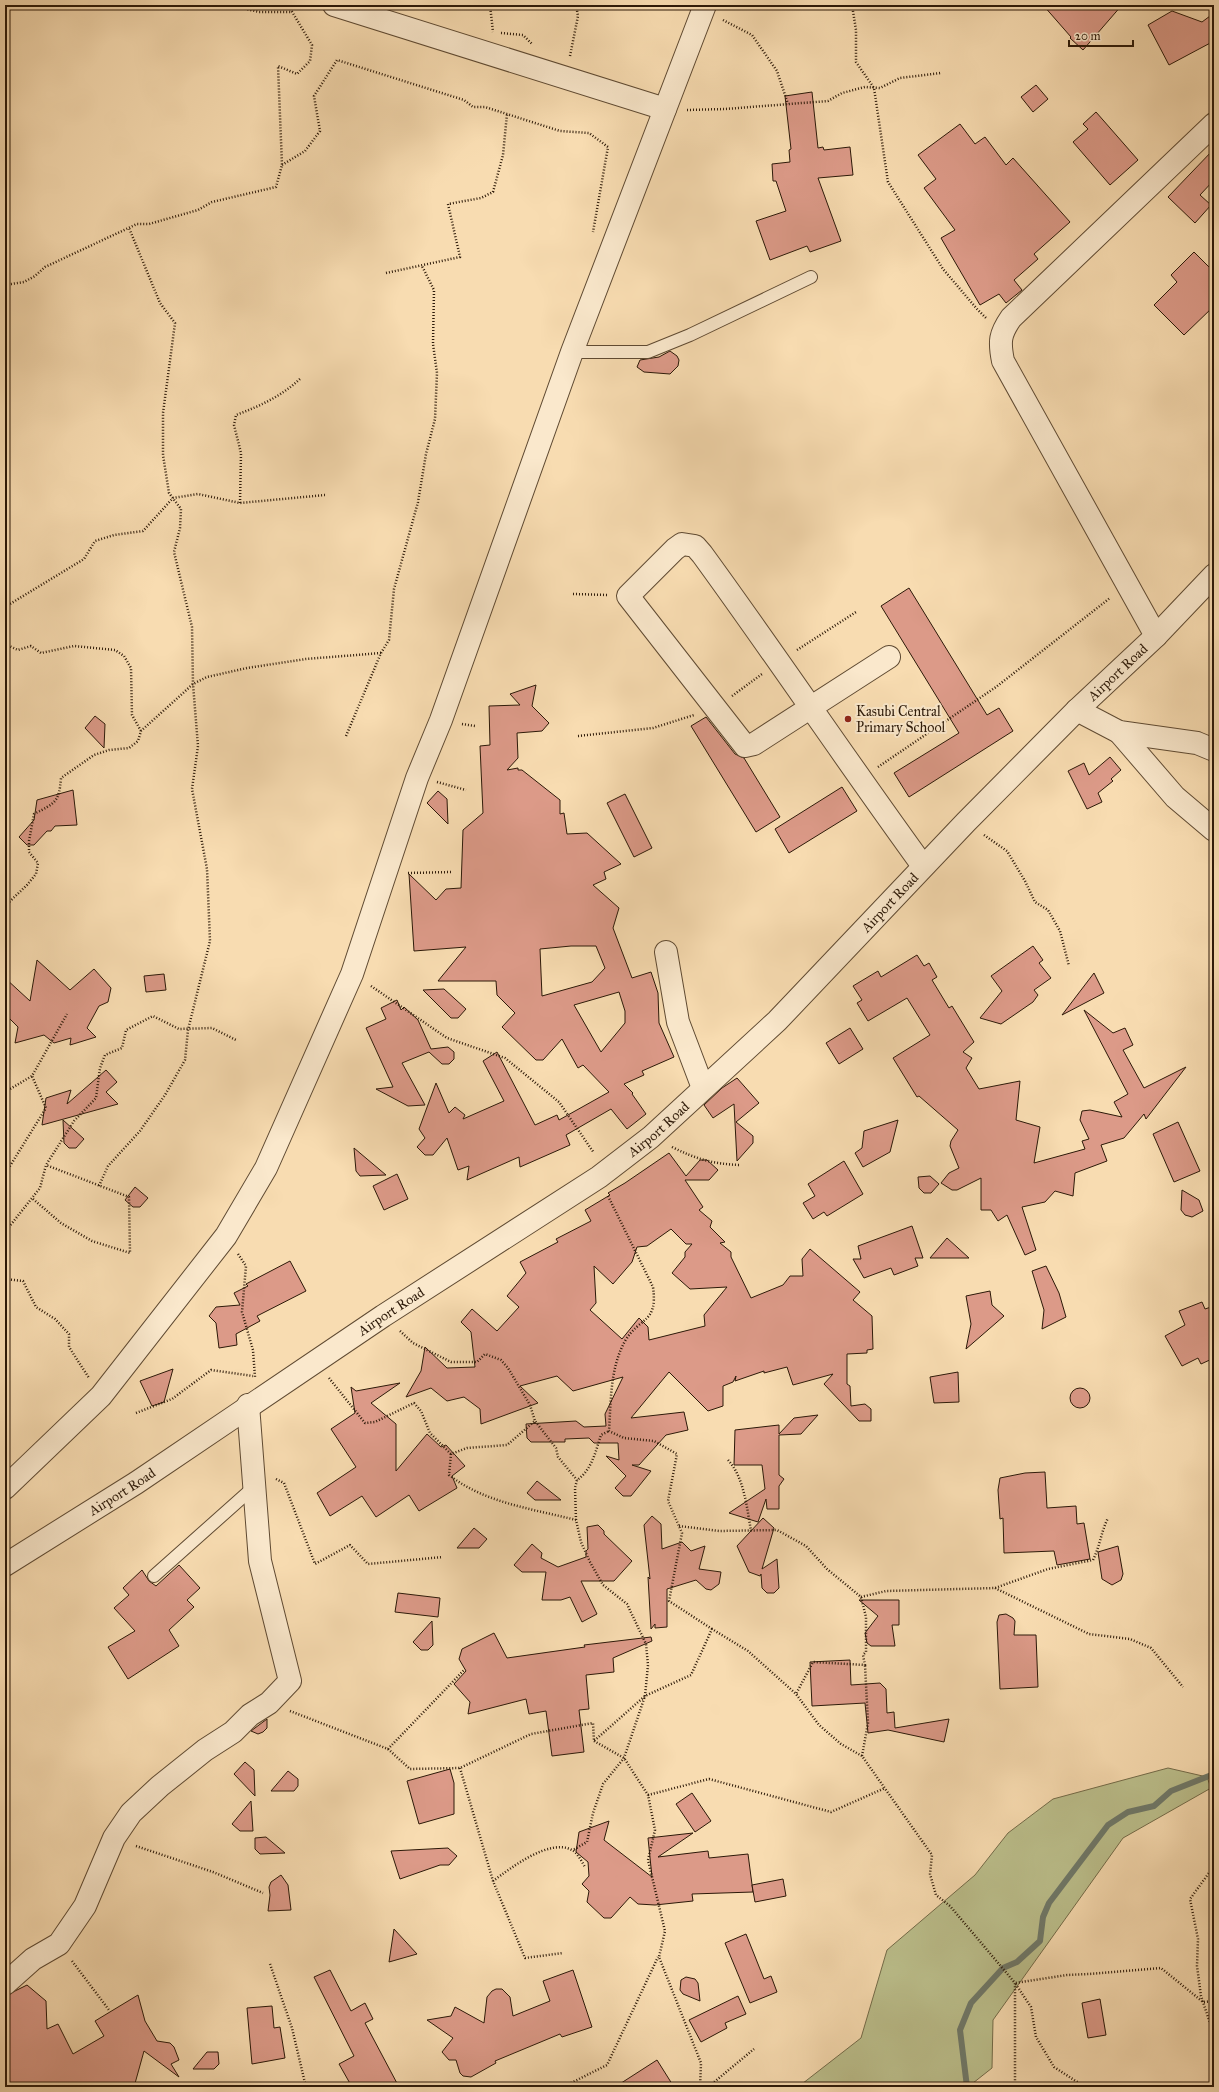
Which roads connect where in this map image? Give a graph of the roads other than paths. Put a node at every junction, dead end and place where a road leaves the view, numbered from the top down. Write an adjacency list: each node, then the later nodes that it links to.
1 (334, 5): 3 (street)
2 (704, 7): 3 (street)
3 (665, 109): 6 (street)
4 (1214, 124): 8 (street)
5 (811, 277): 6 (lane)
6 (572, 352): 20 (street)
7 (1214, 575): 8 (street, Airport Road)
8 (1156, 636): 11 (street, Airport Road)
9 (889, 657): 10 (street)
10 (811, 707): 10 (street); 15 (street)
11 (1078, 710): 12 (street); 15 (street, Airport Road)
12 (1119, 732): 13 (street); 14 (street)
13 (1214, 750)
14 (1214, 830)
15 (923, 866): 17 (street, Airport Road)
16 (666, 952): 17 (street)
17 (703, 1088): 18 (street, Airport Road)
18 (248, 1405): 19 (street); 21 (street, Airport Road)
19 (253, 1477): 22 (lane); 23 (street)
20 (5, 1488)
21 (5, 1565)
22 (154, 1576)
23 (5, 1984)

